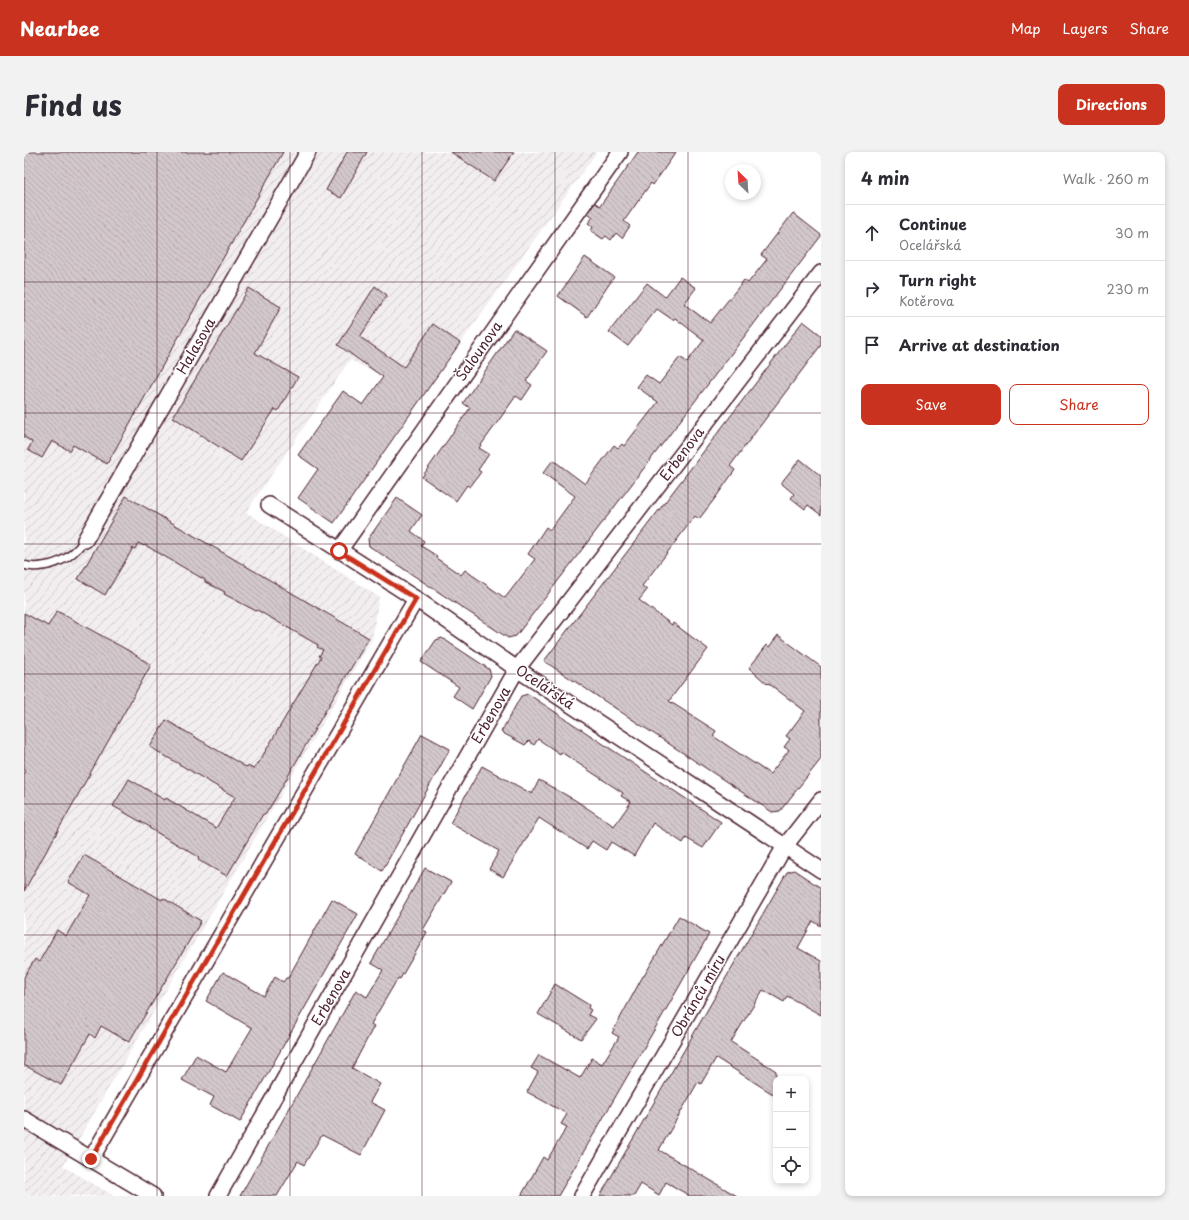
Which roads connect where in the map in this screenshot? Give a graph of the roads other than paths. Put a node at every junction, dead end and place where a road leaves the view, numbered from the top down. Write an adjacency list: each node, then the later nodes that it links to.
1 (308, 152): 5 (street, Halasova)
2 (620, 152): 6 (street, Šalounova)
3 (821, 272): 9 (street, Erbenova)
4 (269, 505): 6 (street, Ocelářská)
5 (86, 540): 7 (lane)
6 (339, 551): 8 (street, Ocelářská)
7 (24, 566)
8 (416, 599): 9 (street, Ocelářská); 14 (street)
9 (517, 669): 11 (street, Ocelářská); 16 (street, Erbenova)
10 (821, 800): 11 (street, Obránců míru)
11 (785, 846): 12 (street, Ocelářská); 17 (street, Obránců míru)
12 (821, 870)
13 (24, 1119): 14 (street)
14 (91, 1159): 15 (street)
15 (153, 1196)
16 (218, 1196)
17 (582, 1196)

